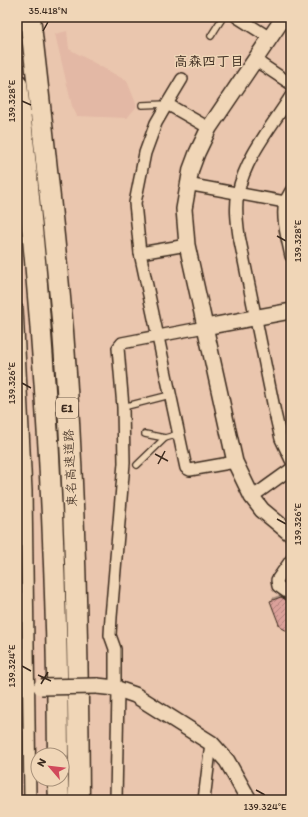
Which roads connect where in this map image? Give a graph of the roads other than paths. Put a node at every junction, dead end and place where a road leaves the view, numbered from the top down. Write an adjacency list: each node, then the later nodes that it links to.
1 (30, 17): 47 (highway, 東名高速道路 / E1)
2 (224, 17): 5 (lane)
3 (237, 17): 6 (street)
4 (284, 17): 6 (street)
5 (211, 36)
6 (270, 38): 7 (street)
7 (255, 60): 10 (street); 14 (street)
8 (182, 79): 12 (street)
9 (17, 84): 43 (highway, 東名高速道路 / E1)
10 (291, 84)
11 (291, 96): 17 (street)
12 (167, 104): 13 (lane); 14 (street); 20 (street)
13 (142, 105)
14 (209, 128): 15 (street)
15 (187, 184): 17 (street); 19 (street)
16 (291, 191): 18 (street)
17 (238, 193): 18 (street); 24 (street)
18 (285, 202): 21 (street)
19 (187, 244): 20 (street); 25 (street)
20 (140, 253): 26 (street)
21 (291, 256)
22 (17, 309): 40 (street)
23 (291, 311): 24 (street)
24 (256, 318): 25 (street); 32 (street)
25 (205, 328): 26 (street); 33 (street)
26 (157, 337): 27 (street); 28 (street)
27 (170, 395): 28 (lane); 30 (street)
28 (123, 407): 41 (street)
29 (145, 434): 31 (lane)
30 (179, 434): 31 (lane); 33 (street)
31 (165, 438): 34 (lane)
32 (291, 460)
33 (235, 462): 36 (street)
34 (137, 465)
35 (291, 469): 36 (street)
36 (252, 496): 37 (street)
37 (291, 534)
38 (291, 560): 39 (street)
39 (291, 595)
40 (28, 685): 41 (street, bridge); 45 (street)
41 (116, 689): 42 (street); 48 (street)
42 (211, 743): 49 (street); 50 (street)
43 (58, 747)
44 (58, 787): 46 (highway)
45 (30, 800)
46 (58, 800)
47 (79, 800)
48 (116, 800)
49 (204, 800)
50 (249, 800)

